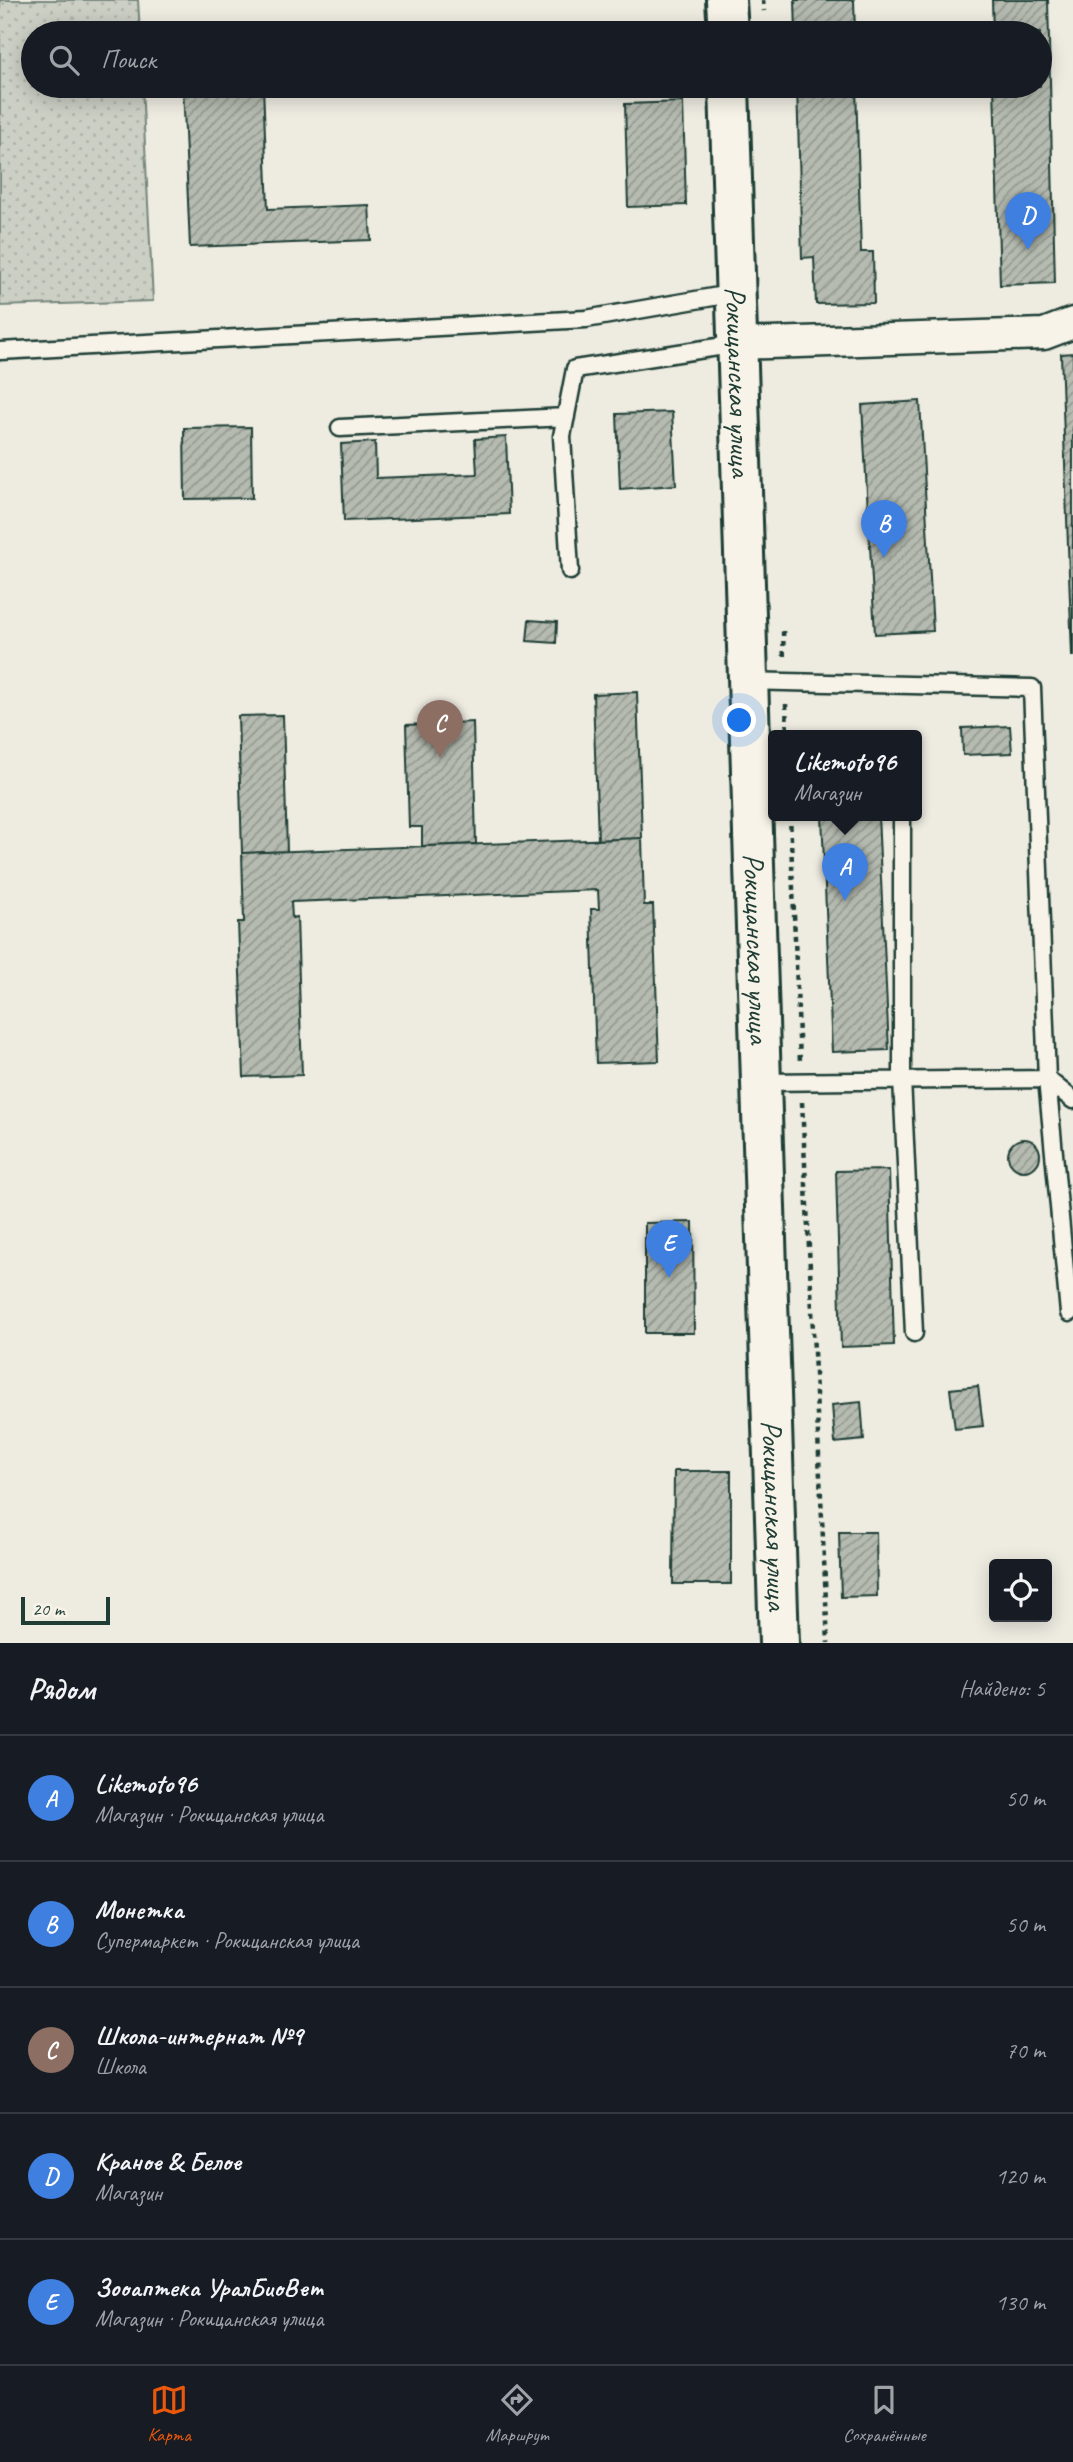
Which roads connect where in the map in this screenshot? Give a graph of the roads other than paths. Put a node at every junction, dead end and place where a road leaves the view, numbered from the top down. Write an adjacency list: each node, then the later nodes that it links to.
1 (726, 0): 2 (street)
2 (727, 21)
3 (729, 98): 4 (street, Рокицанская улица)
4 (736, 293): 6 (street, Рокицанская улица); 7 (lane)
5 (1073, 323): 6 (street)
6 (737, 344): 8 (lane); 11 (street, Рокицанская улица)
7 (0, 351)
8 (566, 417): 9 (lane); 10 (lane)
9 (340, 428)
10 (570, 571)
11 (748, 681): 14 (lane); 15 (street, Рокицанская улица)
12 (902, 821): 13 (lane)
13 (902, 1079): 14 (lane); 15 (lane); 18 (lane)
14 (1047, 1079): 16 (lane); 17 (lane)
15 (762, 1082): 19 (street, Рокицанская улица)
16 (1073, 1100)
17 (1069, 1313)
18 (915, 1333)
19 (779, 1643)

